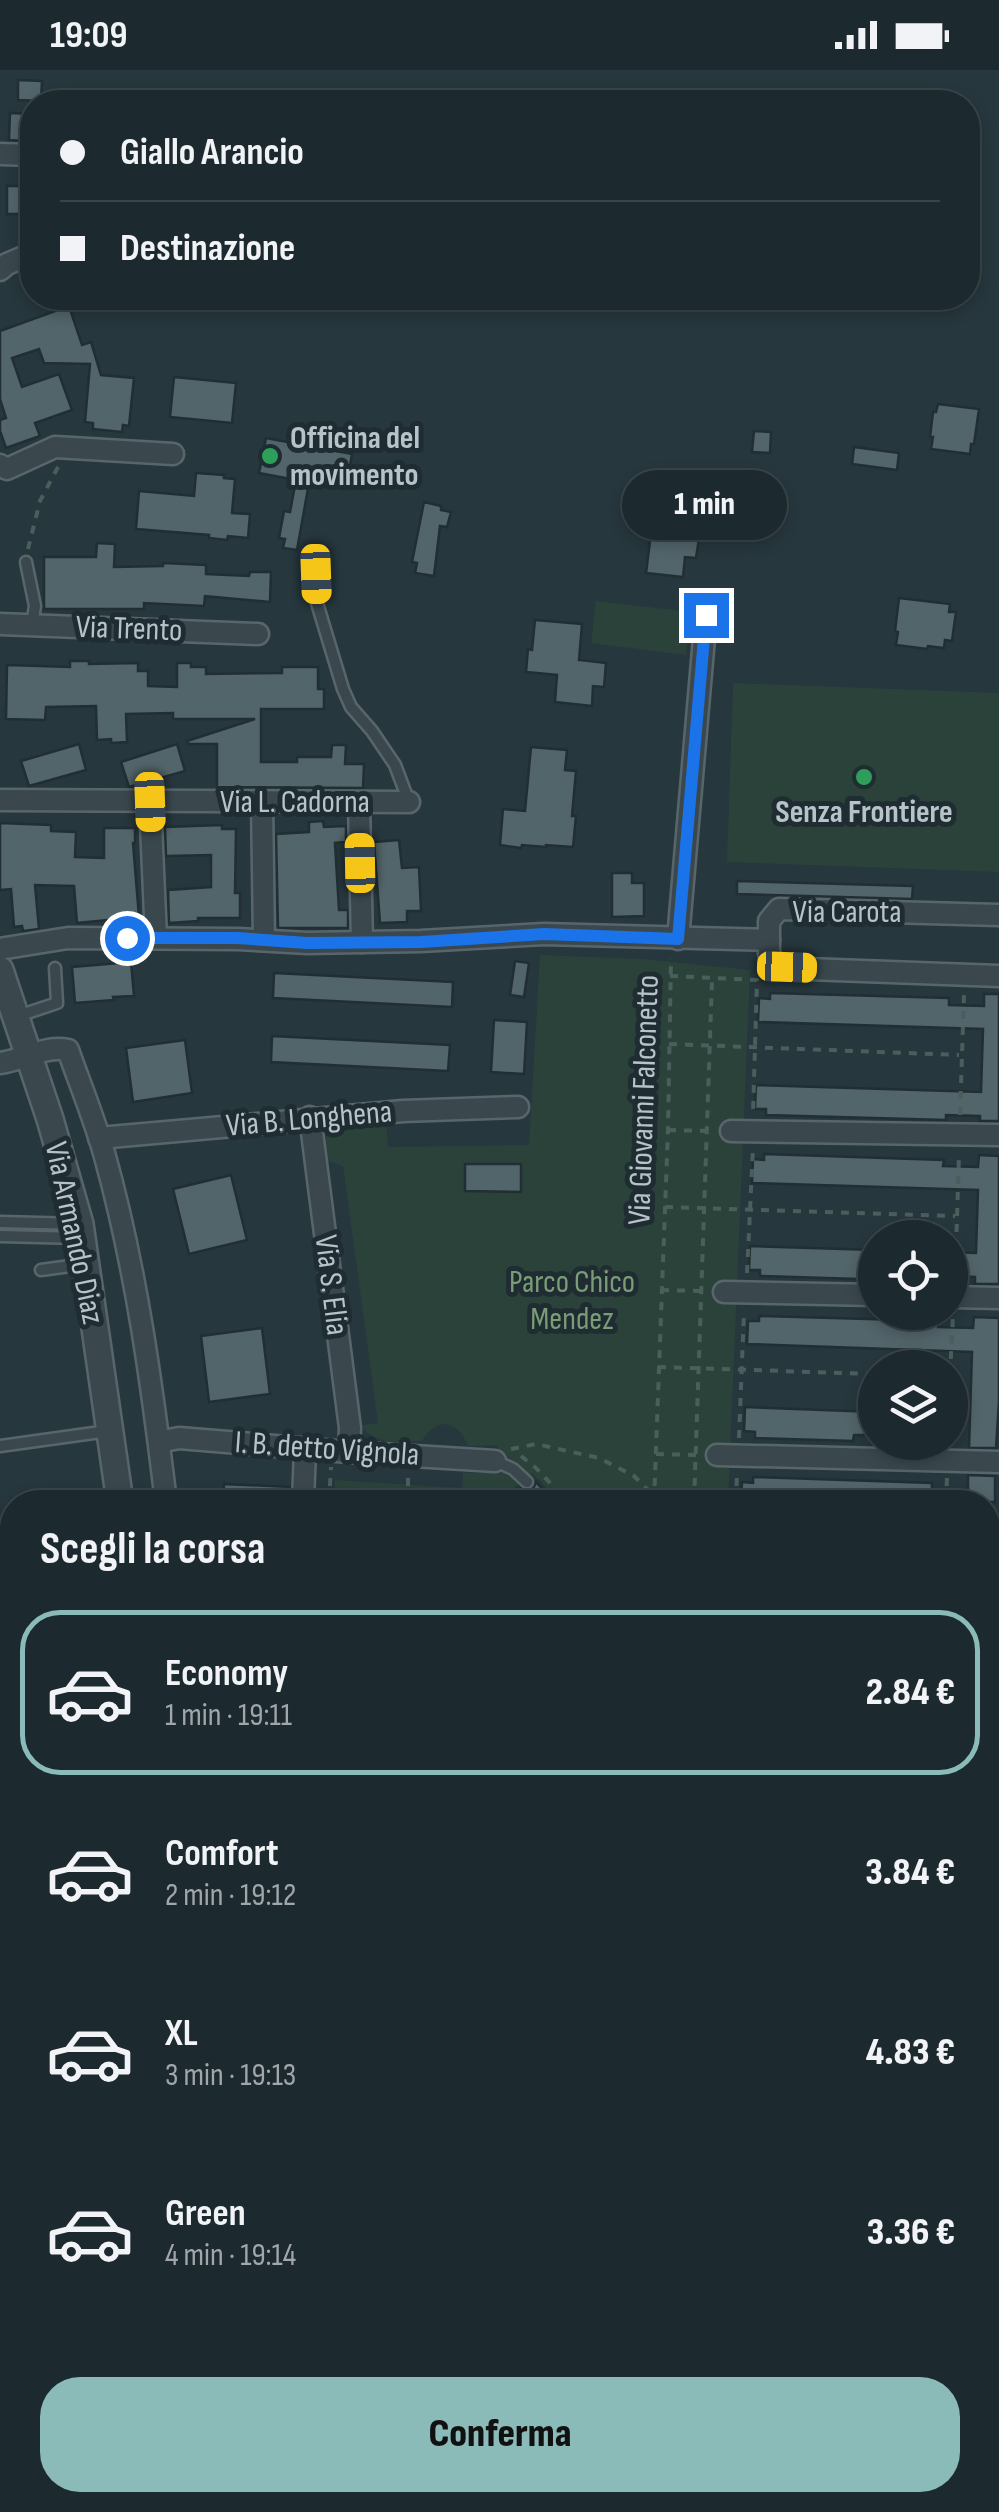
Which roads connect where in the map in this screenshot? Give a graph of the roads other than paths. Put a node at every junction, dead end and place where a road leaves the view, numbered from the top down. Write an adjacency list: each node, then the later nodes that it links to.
1 (173, 454): 2 (street)
2 (0, 465)
3 (317, 553): 12 (lane)
4 (26, 562): 7 (lane)
5 (706, 615): 16 (street)
6 (0, 624): 7 (street, Via Trento)
7 (32, 626): 8 (street, Via Trento)
8 (258, 634)
9 (0, 800): 10 (street, Via L. Cadorna)
10 (150, 802): 11 (street, Via L. Cadorna); 15 (street)
11 (262, 802): 13 (street, Via L. Cadorna); 17 (street)
12 (409, 802): 13 (street, Via L. Cadorna)
13 (358, 803): 19 (street)
14 (999, 915): 18 (street, Via Carota)
15 (156, 938): 17 (street, Via Carota); 20 (street, Via Carota)
16 (675, 939): 18 (street, Via Carota); 19 (street, Via Carota)
17 (264, 940): 19 (street, Via Carota)
18 (769, 940): 23 (street)
19 (362, 942)
20 (0, 949)
21 (56, 968): 24 (lane)
22 (0, 970): 24 (street, Via Armando Diaz)
23 (999, 976)
24 (15, 1018): 25 (street, Via Armando Diaz)
25 (28, 1057): 26 (street); 31 (street); 33 (street, Via Armando Diaz)
26 (0, 1063)
27 (518, 1107): 28 (street, Via B. Longhena)
28 (310, 1118): 31 (street, Via B. Longhena); 45 (street, Via S. Elia)
29 (742, 1132): 30 (street)
30 (999, 1135)
31 (99, 1138): 42 (street)
32 (0, 1222): 33 (lane)
33 (81, 1231): 34 (lane); 35 (street, Via Armando Diaz)
34 (0, 1236)
35 (86, 1264): 36 (lane); 41 (street, Via Armando Diaz)
36 (41, 1270)
37 (735, 1292): 38 (street)
38 (858, 1295)
39 (968, 1297): 40 (street)
40 (999, 1298)
41 (110, 1431): 43 (lane); 50 (street, Via Armando Diaz)
42 (159, 1442): 44 (street, I. B. detto Vignola); 51 (street)
43 (0, 1446)
44 (305, 1448): 45 (street, I. B. detto Vignola); 52 (street)
45 (340, 1451): 47 (street, I. B. detto Vignola)
46 (706, 1455): 48 (street)
47 (502, 1456): 49 (lane)
48 (999, 1462)
49 (527, 1482)
50 (118, 1490)
51 (165, 1490)
52 (303, 1490)

